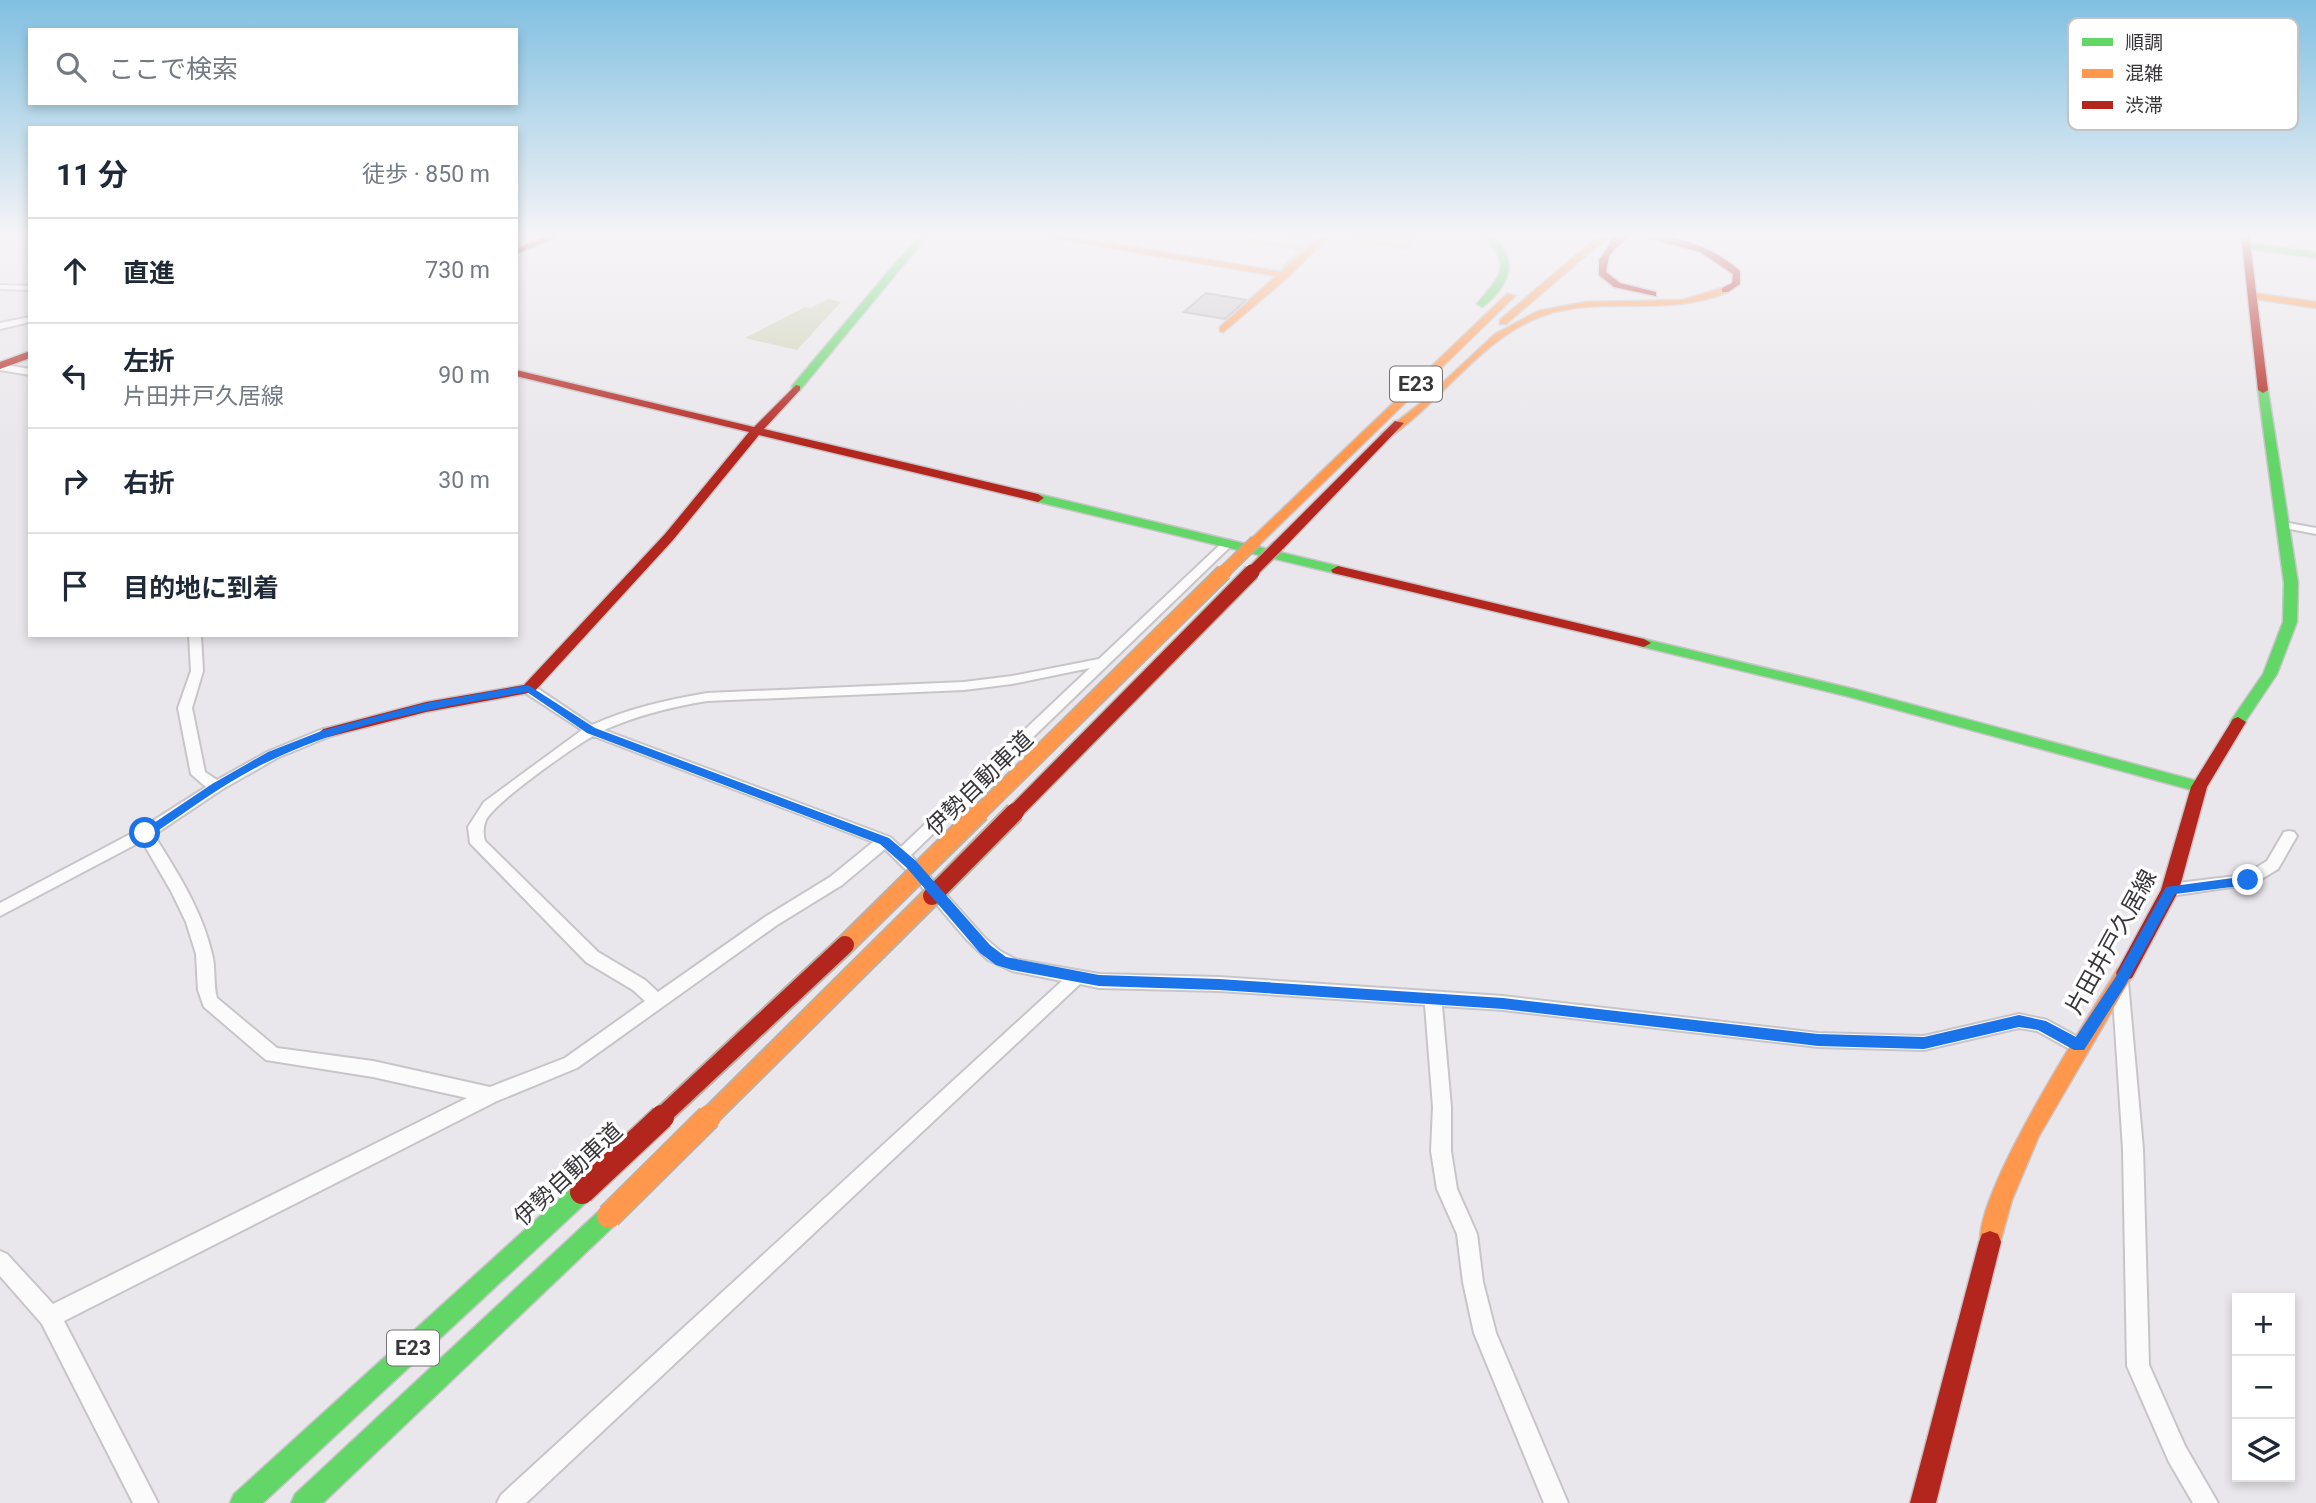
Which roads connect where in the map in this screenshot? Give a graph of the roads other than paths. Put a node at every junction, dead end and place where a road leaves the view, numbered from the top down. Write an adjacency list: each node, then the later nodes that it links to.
1 (868, 304): 16 (main road)
2 (1252, 304): 10 (main road)
3 (1480, 304): 15 (main road)
4 (1501, 304): 15 (main road, 伊勢自動車道 / E23)
5 (1523, 304): 17 (main road, 伊勢自動車道 / E23)
6 (1603, 304): 17 (main road)
7 (2254, 304): 18 (main road, 片田井戸久居線)
8 (28, 319): 9 (street)
9 (0, 326)
10 (1223, 329)
11 (28, 355): 12 (main road)
12 (0, 366): 13 (street)
13 (28, 372)
14 (518, 373): 16 (main road)
15 (1369, 429): 43 (main road, 伊勢自動車道 / E23, bridge)
16 (757, 430): 20 (main road); 23 (main road)
17 (1387, 434): 44 (main road, 伊勢自動車道 / E23, bridge)
18 (2283, 525): 19 (street); 27 (main road, 片田井戸久居線)
19 (2316, 531)
20 (1228, 543): 22 (street); 27 (main road)
21 (195, 637): 26 (street)
22 (1105, 662): 24 (street); 31 (street)
23 (528, 689): 24 (street); 25 (main road)
24 (591, 730): 30 (street); 37 (street)
25 (328, 733): 26 (street)
26 (216, 787): 28 (street)
27 (2199, 787): 32 (main road, 片田井戸久居線)
28 (145, 833): 33 (street); 39 (street)
29 (2289, 836): 32 (street)
30 (885, 841): 31 (street); 37 (street)
31 (902, 855): 34 (street)
32 (2171, 890): 35 (main road, 片田井戸久居線)
33 (0, 910)
34 (1077, 977): 36 (street); 45 (street)
35 (2120, 982): 38 (main road, 片田井戸久居線); 48 (street)
36 (1433, 999): 38 (street); 46 (street)
37 (656, 1001): 39 (street)
38 (2079, 1046): 47 (main road, 片田井戸久居線)
39 (490, 1095): 41 (street)
40 (0, 1261): 41 (street)
41 (50, 1317): 42 (street)
42 (146, 1503)
43 (243, 1503)
44 (304, 1503)
45 (509, 1503)
46 (1556, 1503)
47 (1923, 1503)
48 (2206, 1503)

